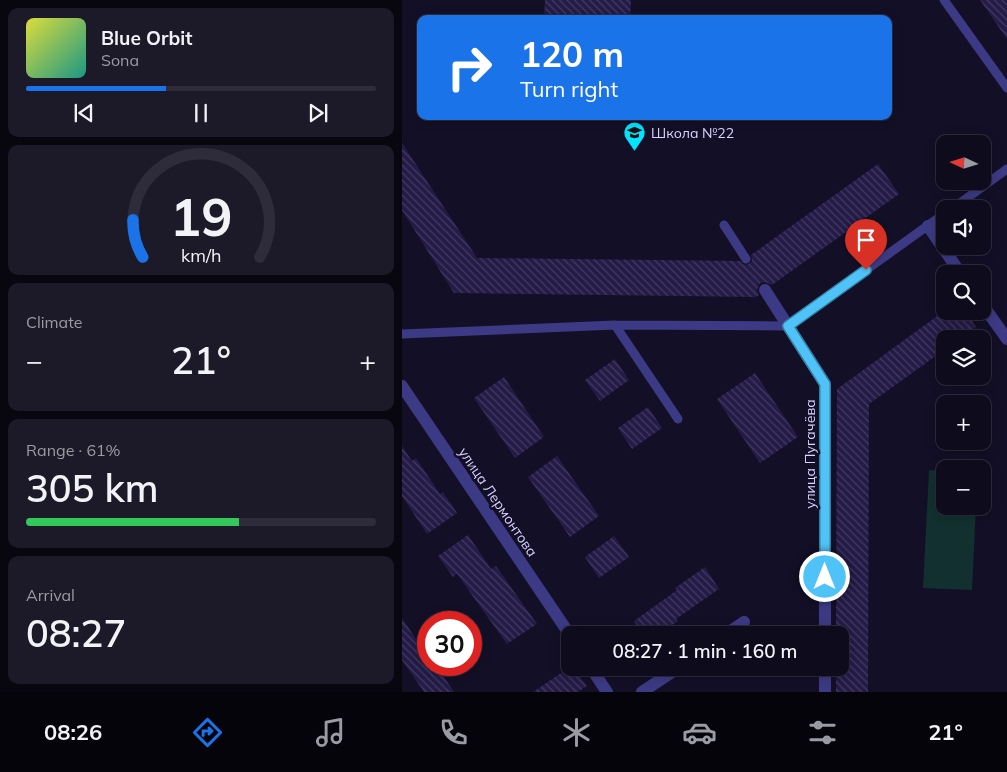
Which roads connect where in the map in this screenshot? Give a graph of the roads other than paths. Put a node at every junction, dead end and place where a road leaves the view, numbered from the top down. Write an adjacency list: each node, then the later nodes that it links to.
1 (944, 0): 2 (lane)
2 (1006, 88)
3 (1006, 169): 4 (lane)
4 (964, 200)
5 (936, 220): 7 (lane)
6 (724, 225): 8 (lane)
7 (928, 226): 9 (street); 13 (lane)
8 (746, 259)
9 (955, 265)
10 (765, 290): 13 (street, улица Пугачёва)
11 (991, 317): 15 (street)
12 (615, 325): 13 (lane); 14 (lane); 17 (lane)
13 (788, 326): 21 (street, улица Пугачёва)
14 (402, 334)
15 (1006, 339)
16 (402, 386): 19 (street, улица Лермонтова)
17 (678, 419)
18 (744, 622): 20 (street)
19 (564, 626)
20 (738, 626)
21 (825, 626)
22 (597, 676): 25 (street)
23 (666, 676): 26 (street)
24 (825, 676): 27 (street)
25 (608, 692)
26 (642, 692)
27 (825, 692)

